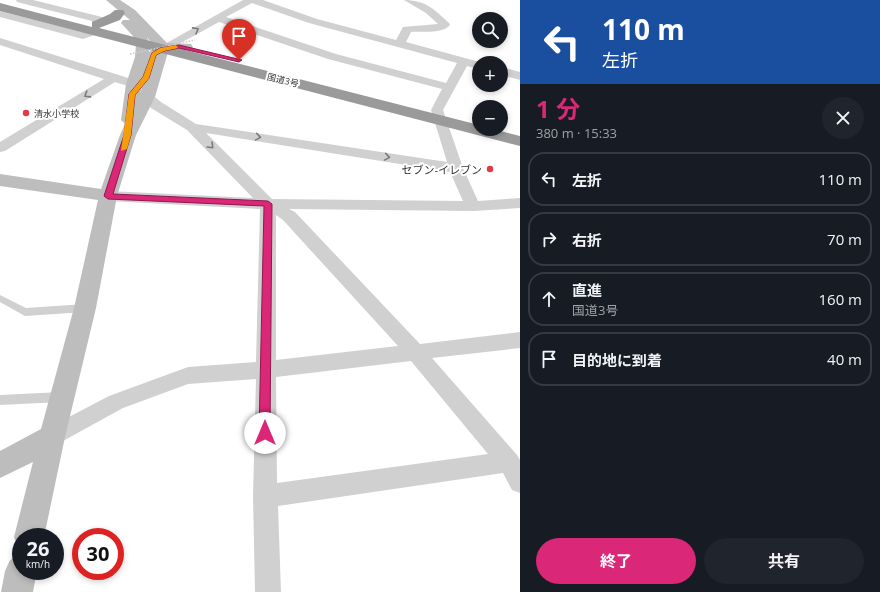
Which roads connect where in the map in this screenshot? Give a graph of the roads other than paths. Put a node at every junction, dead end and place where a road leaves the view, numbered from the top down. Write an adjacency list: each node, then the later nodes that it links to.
1 (22, 0): 9 (street)
2 (112, 0): 7 (street); 12 (street)
3 (250, 0): 8 (street)
4 (253, 0): 11 (street)
5 (409, 0): 11 (street)
6 (0, 6): 9 (highway, 国道3号)
7 (119, 13): 9 (highway); 12 (street)
8 (218, 18): 12 (street, one-way to 8); 18 (street)
9 (96, 28): 12 (highway, 国道3号)
10 (0, 41): 17 (street)
11 (400, 44): 13 (street)
12 (166, 46): 19 (street); 19 (street); 20 (highway, 国道3号)
13 (464, 61): 14 (street); 18 (street)
14 (472, 63)
15 (508, 73): 16 (street)
16 (520, 76)
17 (114, 78): 19 (street); 26 (street, one-way to 26)
18 (449, 87): 20 (street)
19 (137, 92): 22 (street); 29 (street)
20 (439, 115): 21 (highway, 国道3号); 25 (highway, 国道3号); 27 (street)
21 (472, 119)
22 (192, 127): 27 (street, one-way to 27); 31 (street, one-way to 31)
23 (508, 127): 24 (highway)
24 (520, 130)
25 (520, 141)
26 (0, 148)
27 (456, 168): 32 (street)
28 (0, 180): 29 (street)
29 (108, 196): 31 (street); 34 (street)
30 (520, 203): 32 (street)
31 (268, 204): 32 (street); 36 (street); 37 (street)
32 (473, 206)
33 (0, 298): 34 (lane)
34 (84, 308): 38 (street)
35 (520, 340): 36 (street)
36 (415, 352): 37 (street); 41 (street)
37 (265, 370): 40 (street); 44 (street)
38 (63, 396): 39 (lane); 40 (street)
39 (0, 400)
40 (52, 437): 42 (street); 45 (street)
41 (508, 462): 43 (street); 44 (street)
42 (0, 465)
43 (520, 482)
44 (265, 496): 48 (street)
45 (31, 528)
46 (19, 580): 47 (street)
47 (17, 592)
48 (268, 592)

